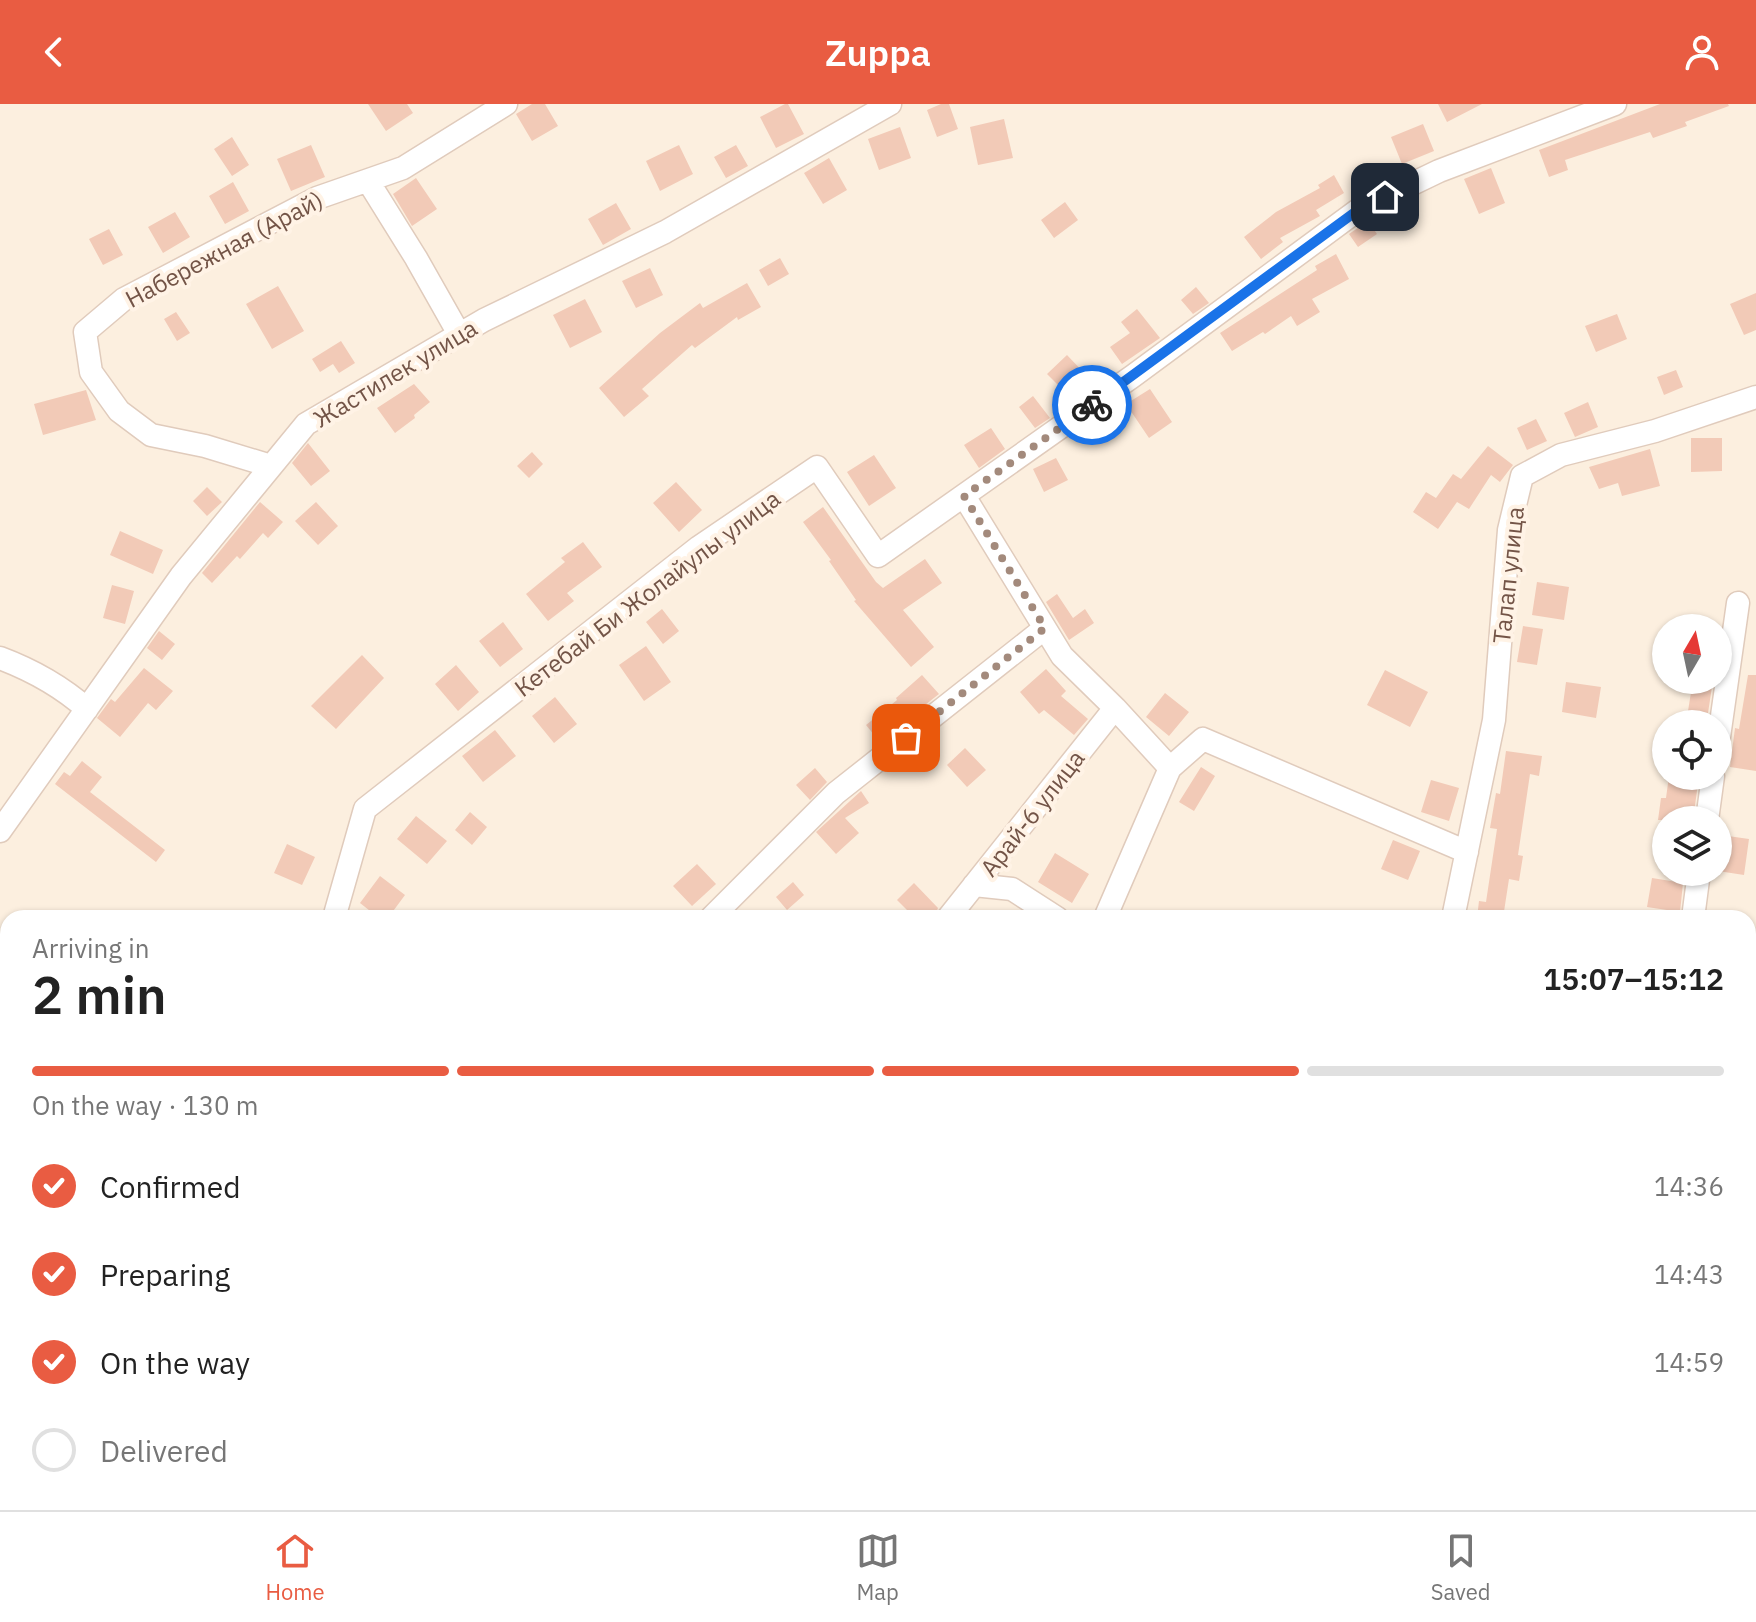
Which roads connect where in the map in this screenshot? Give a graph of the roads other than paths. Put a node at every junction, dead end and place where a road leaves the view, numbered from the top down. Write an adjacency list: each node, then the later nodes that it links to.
1 (506, 104): 4 (street, Набережная (Арай))
2 (890, 104): 5 (street, Жастилек улица)
3 (1615, 104): 8 (street, Кетебай Би Жолайулы улица)
4 (368, 181): 5 (street); 7 (street, Набережная (Арай))
5 (459, 334): 7 (street, Жастилек улица)
6 (1756, 397): 17 (street, Талап улица)
7 (271, 466): 13 (street, Жастилек улица)
8 (964, 496): 10 (street); 20 (street, Кетебай Би Жолайулы улица)
9 (1738, 603): 14 (street)
10 (1045, 628): 12 (street); 21 (street)
11 (0, 658): 13 (street)
12 (1115, 708): 15 (street); 18 (street, Арай-6 улица)
13 (87, 709): 16 (street, Жастилек улица)
14 (1723, 710)
15 (1170, 768): 17 (street); 24 (street)
16 (0, 831)
17 (1467, 852): 25 (street, Талап улица)
18 (974, 885): 22 (street, Арай-6 улица); 23 (street)
19 (1697, 886): 26 (street)
20 (336, 910)
21 (719, 910)
22 (954, 910)
23 (1045, 910)
24 (1108, 910)
25 (1455, 910)
26 (1694, 910)

